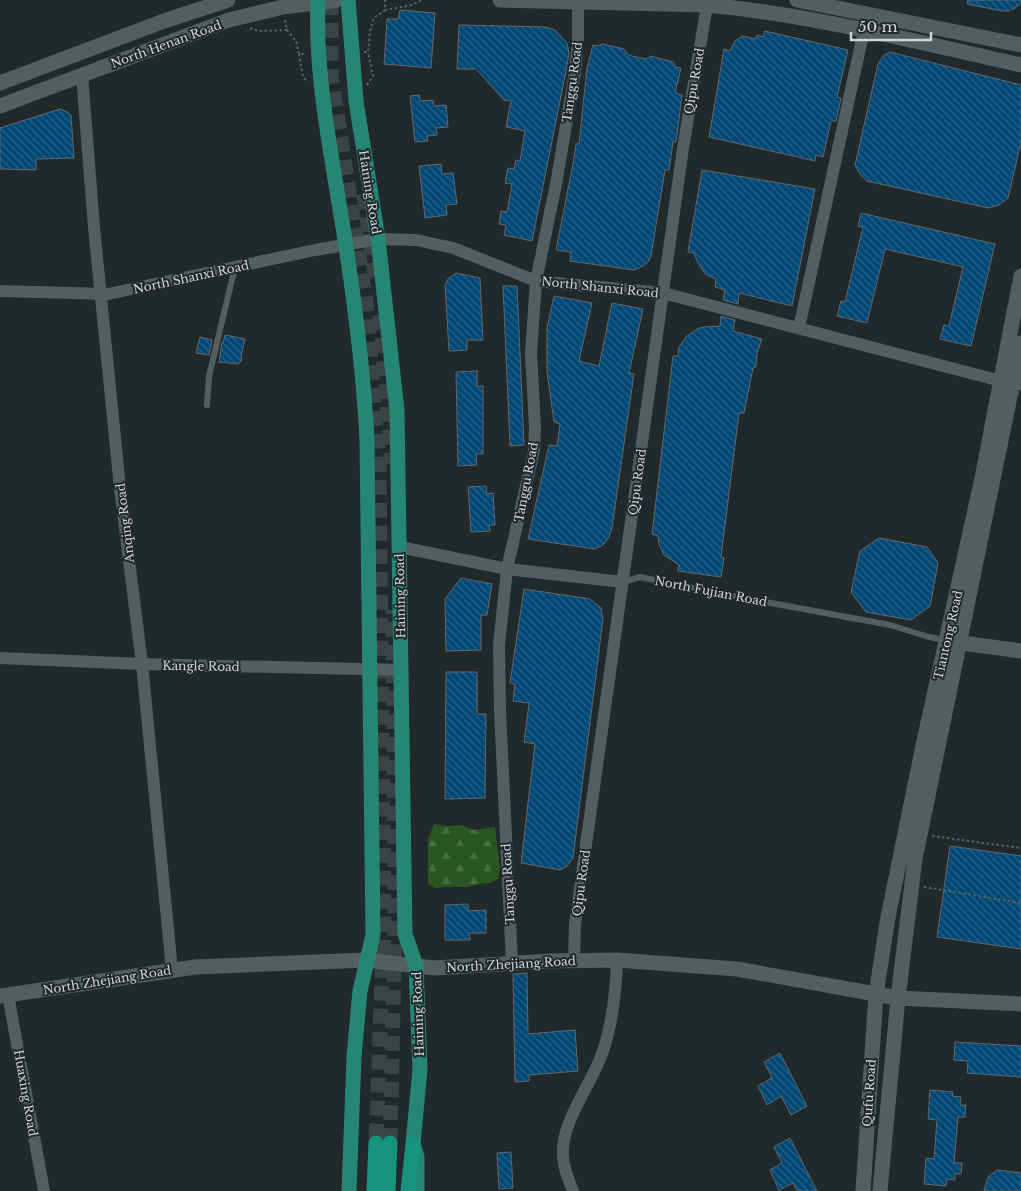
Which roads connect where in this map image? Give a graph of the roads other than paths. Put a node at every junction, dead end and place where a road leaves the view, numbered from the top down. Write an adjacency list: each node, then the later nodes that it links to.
1 (228, 0): 13 (main road, North Henan Road)
2 (337, 0): 6 (main road, North Henan Road)
3 (348, 0): 15 (main road, Haining Road)
4 (500, 0): 7 (main road)
5 (797, 0): 10 (main road)
6 (318, 2): 12 (main road, North Henan Road); 16 (main road)
7 (578, 2): 8 (main road); 19 (street, Tanggu Road)
8 (708, 5): 9 (main road); 21 (street, Qipu Road)
9 (864, 30): 11 (main road); 23 (street)
10 (1021, 45)
11 (1021, 65)
12 (82, 75): 14 (main road, North Henan Road); 22 (street, Anqing Road)
13 (0, 83)
14 (0, 106)
15 (378, 239): 16 (street, North Shanxi Road); 19 (street, North Shanxi Road); 27 (main road, Haining Road)
16 (346, 246): 17 (street, North Shanxi Road); 34 (main road)
17 (235, 267): 22 (street, North Shanxi Road); 26 (lane)
18 (1021, 276): 25 (main road, Tiantong Road)
19 (536, 281): 21 (street, North Shanxi Road); 28 (street, Tanggu Road)
20 (0, 291): 22 (street, North Shanxi Road)
21 (663, 293): 23 (street, North Shanxi Road); 29 (street, Qipu Road)
22 (102, 294): 33 (street, Anqing Road)
23 (799, 328): 25 (street, North Shanxi Road)
24 (1021, 343): 25 (main road, Tiantong Road)
25 (1012, 383): 30 (main road, Tiantong Road)
26 (207, 405)
27 (400, 547): 28 (street, North Fujian Road); 35 (main road, Haining Road)
28 (507, 569): 29 (street, North Fujian Road); 39 (street, Tanggu Road)
29 (623, 582): 30 (lane, North Fujian Road); 37 (street, Qipu Road)
30 (953, 641): 31 (main road, North Fujian Road); 42 (main road, Tiantong Road); 44 (main road, Tiantong Road)
31 (1021, 651)
32 (0, 658): 33 (street, Kangle Road)
33 (142, 664): 34 (street, Kangle Road); 41 (street, Anqing Road)
34 (370, 670): 35 (street, Kangle Road); 36 (main road)
35 (402, 670): 40 (main road, Haining Road)
36 (367, 960): 40 (main road, North Zhejiang Road); 41 (main road, North Zhejiang Road); 48 (main road)
37 (574, 960): 38 (main road, North Zhejiang Road); 39 (main road, North Zhejiang Road)
38 (617, 960): 42 (main road, North Zhejiang Road); 53 (street)
39 (512, 964): 40 (main road, North Zhejiang Road)
40 (416, 965): 46 (main road, Haining Road)
41 (172, 970): 43 (main road, North Zhejiang Road)
42 (876, 994): 44 (main road, North Zhejiang Road); 54 (main road, Qufu Road)
43 (4, 996): 47 (street, Huaxing Road)
44 (898, 998): 45 (main road, North Zhejiang Road); 55 (main road, Qufu Road)
45 (1021, 1004)
46 (413, 1144): 51 (highway); 52 (main road, Haining Road)
47 (44, 1191)
48 (349, 1191)
49 (374, 1191): 50 (highway)
50 (388, 1191)
51 (408, 1191)
52 (417, 1191)
53 (573, 1191)
54 (862, 1191)
55 (880, 1191)

